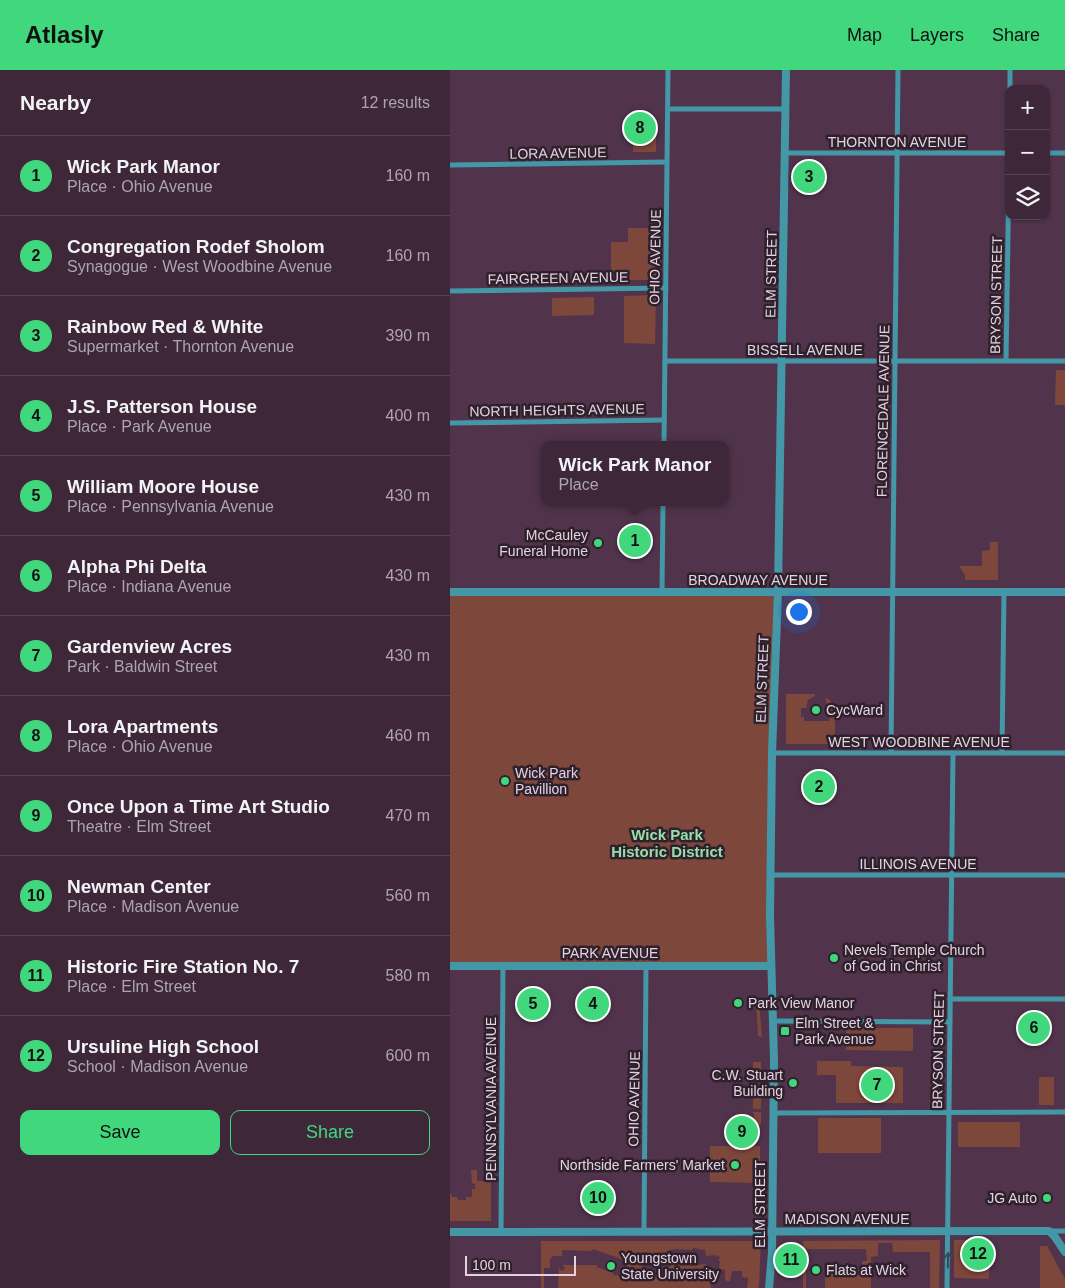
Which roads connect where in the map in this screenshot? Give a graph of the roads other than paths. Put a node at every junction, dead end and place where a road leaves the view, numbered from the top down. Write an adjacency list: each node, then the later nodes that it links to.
1 (668, 70): 6 (street, OHIO AVENUE)
2 (786, 70): 7 (street, ELM STREET)
3 (898, 70): 12 (street, FLORENCEDALE AVENUE)
4 (1010, 70): 5 (street)
5 (1010, 85)
6 (668, 109): 7 (street); 13 (street, OHIO AVENUE)
7 (786, 109): 8 (street, ELM STREET)
8 (786, 153): 12 (street, THORNTON AVENUE); 19 (street, ELM STREET)
9 (1005, 153): 12 (street, THORNTON AVENUE)
10 (1050, 153): 11 (street)
11 (1065, 153)
12 (898, 154): 20 (street, FLORENCEDALE AVENUE)
13 (667, 162): 14 (street, LORA AVENUE); 16 (street, OHIO AVENUE)
14 (450, 165)
15 (1009, 175): 21 (street, BRYSON STREET)
16 (666, 288): 17 (street, FAIRGREEN AVENUE); 18 (street, OHIO AVENUE)
17 (450, 291)
18 (665, 361): 19 (street, BISSELL AVENUE); 23 (street, OHIO AVENUE)
19 (782, 361): 20 (street, BISSELL AVENUE); 29 (street, ELM STREET)
20 (895, 361): 21 (street, BISSELL AVENUE); 30 (street, FLORENCEDALE AVENUE)
21 (1006, 361): 22 (street, BISSELL AVENUE)
22 (1065, 361)
23 (664, 420): 24 (street, NORTH HEIGHTS AVENUE); 25 (street, OHIO AVENUE)
24 (450, 423)
25 (664, 441)
26 (663, 506): 28 (street)
27 (450, 592): 28 (street, BROADWAY AVENUE)
28 (662, 592): 29 (street, BROADWAY AVENUE)
29 (778, 592): 30 (street, BROADWAY AVENUE); 34 (street, ELM STREET)
30 (892, 592): 31 (street, BROADWAY AVENUE); 35 (street, FLORENCEDALE AVENUE)
31 (1004, 592): 32 (street, BROADWAY AVENUE); 37 (street)
32 (1065, 592)
33 (1065, 752): 37 (street, WEST WOODBINE AVENUE)
34 (772, 753): 35 (street, WEST WOODBINE AVENUE); 38 (street, ELM STREET)
35 (890, 753): 36 (street, WEST WOODBINE AVENUE)
36 (953, 753): 37 (street, WEST WOODBINE AVENUE); 39 (street, BRYSON STREET)
37 (1002, 753)
38 (771, 875): 39 (street, ILLINOIS AVENUE); 44 (street, ELM STREET)
39 (952, 875): 40 (street, ILLINOIS AVENUE); 45 (street, BRYSON STREET)
40 (1065, 875)
41 (450, 966): 42 (street, PARK AVENUE)
42 (503, 966): 43 (street, PARK AVENUE); 55 (street, PENNSYLVANIA AVENUE)
43 (646, 966): 44 (street, PARK AVENUE); 56 (street, OHIO AVENUE)
44 (771, 966): 47 (street, ELM STREET)
45 (950, 999): 46 (street); 48 (street, BRYSON STREET)
46 (1065, 1000)
47 (774, 1021): 48 (street); 51 (street, ELM STREET)
48 (950, 1022): 49 (street, BRYSON STREET)
49 (949, 1112): 50 (street); 51 (street); 58 (street, BRYSON STREET)
50 (1065, 1112)
51 (773, 1113): 57 (street, ELM STREET)
52 (1049, 1231): 53 (street, MADISON AVENUE); 58 (street, MADISON AVENUE); 59 (street)
53 (1065, 1231)
54 (450, 1232): 55 (street, MADISON AVENUE)
55 (501, 1232): 56 (street, MADISON AVENUE)
56 (644, 1232): 57 (street, MADISON AVENUE)
57 (773, 1232): 58 (street, MADISON AVENUE); 60 (street, ELM STREET)
58 (948, 1232): 61 (street, BRYSON STREET, one-way to 58)
59 (1065, 1252)
60 (769, 1288)
61 (947, 1288)

